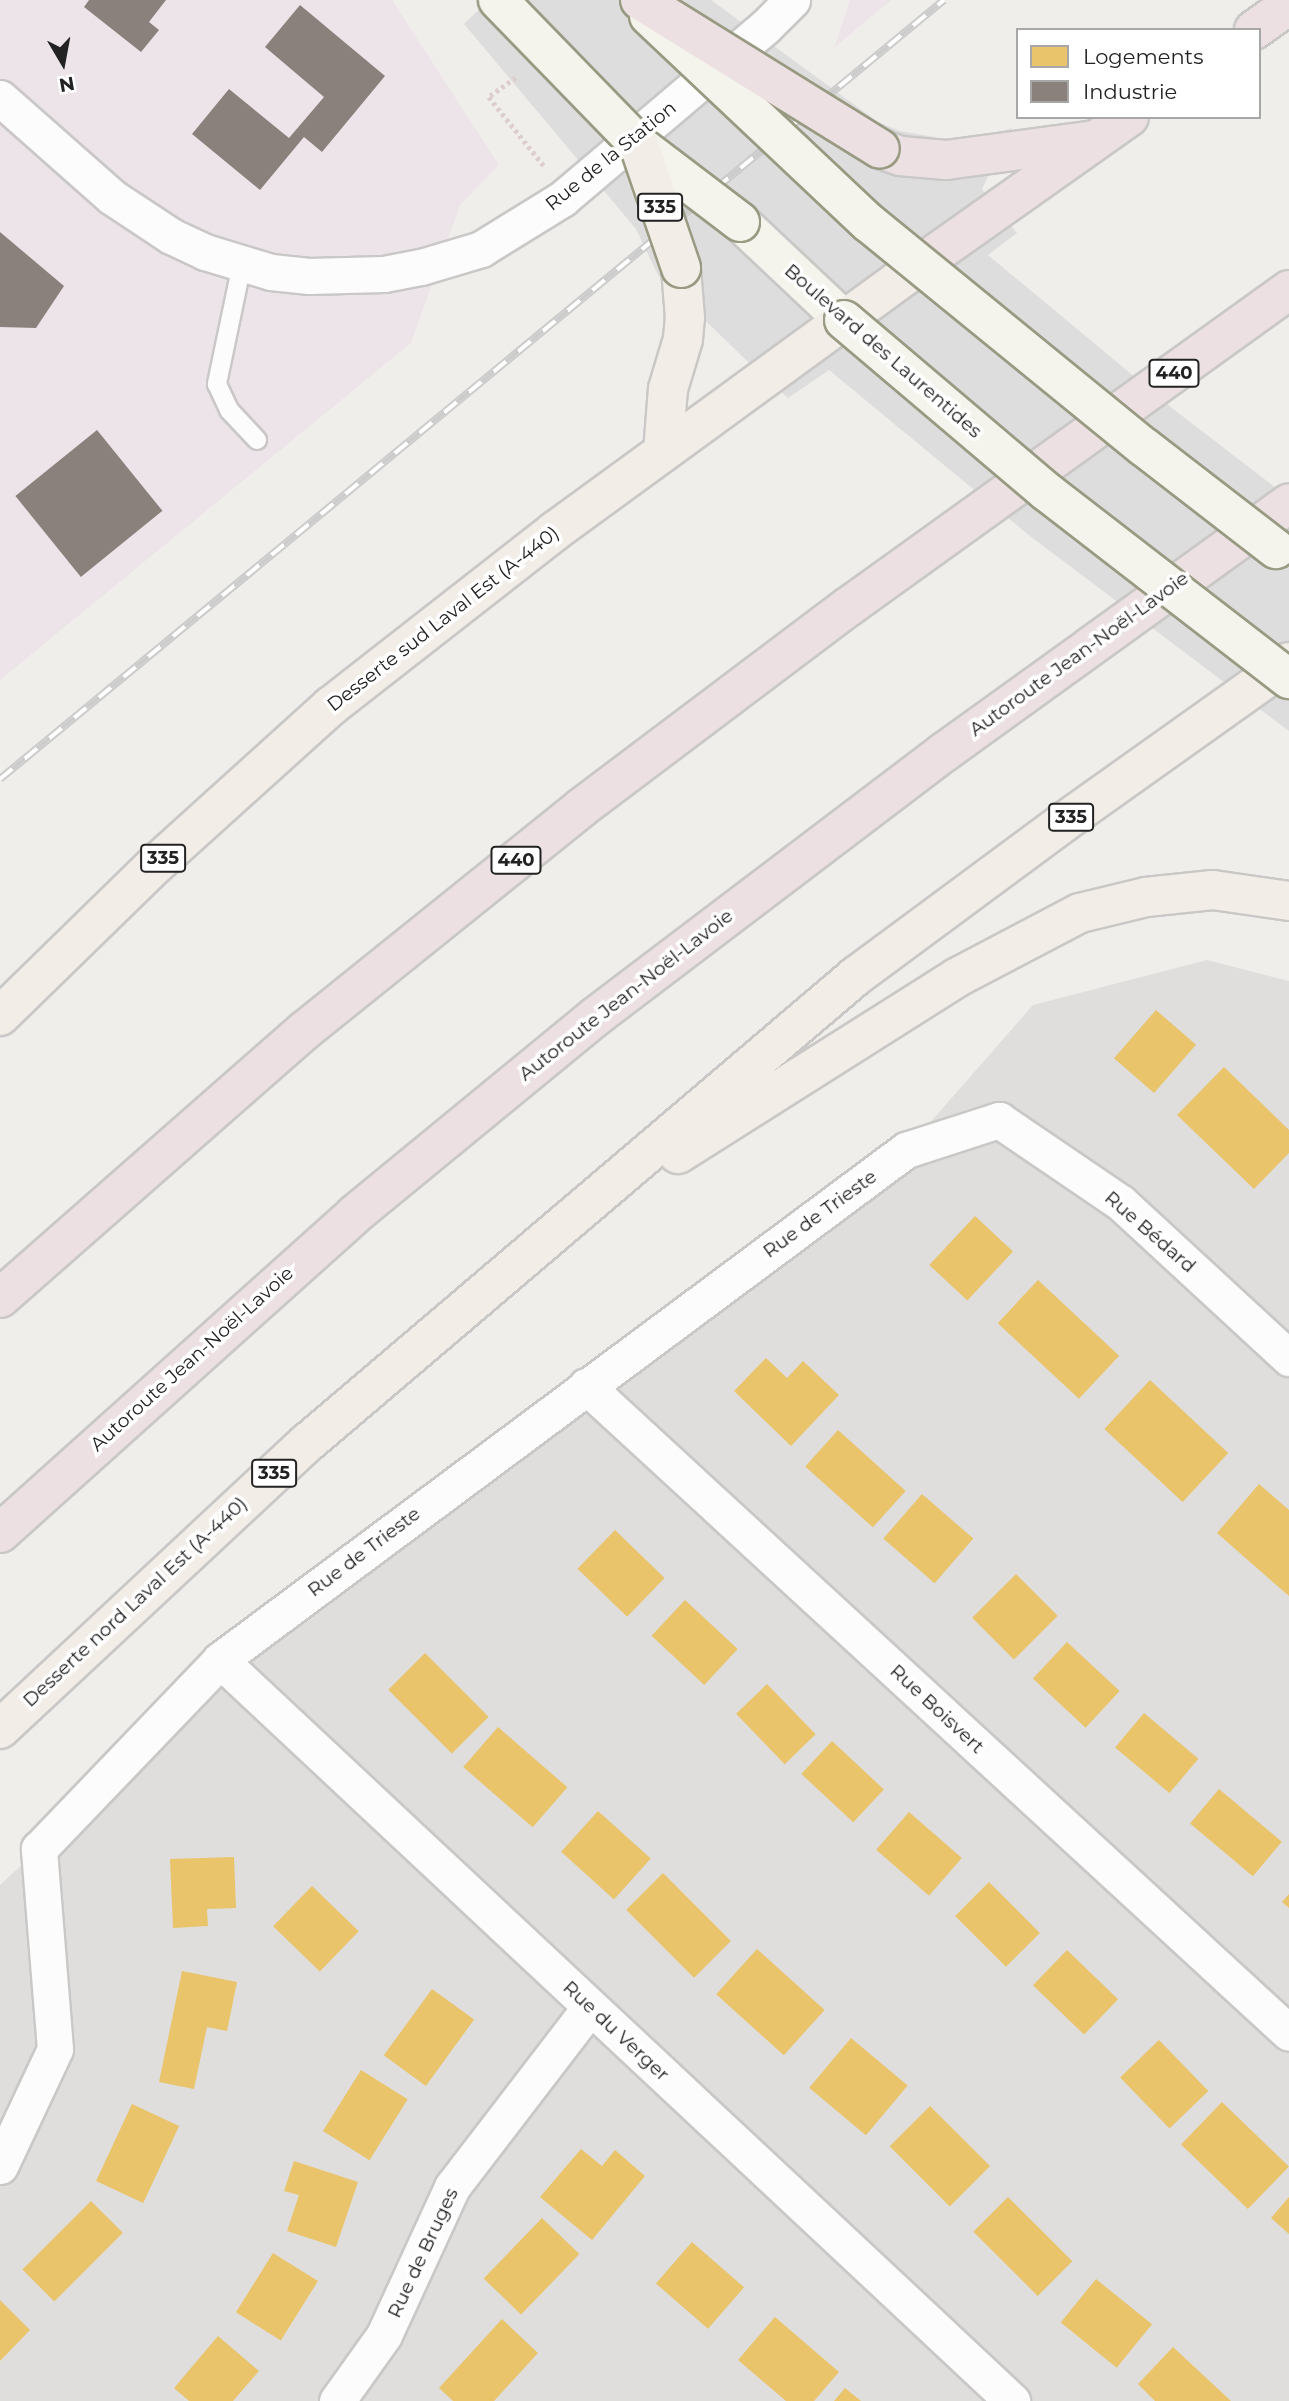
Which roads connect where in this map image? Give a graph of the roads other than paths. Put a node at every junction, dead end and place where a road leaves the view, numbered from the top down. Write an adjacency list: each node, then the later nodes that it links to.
1 (498, 0): 10 (main road, Boulevard des Laurentides / 335, bridge)
2 (633, 0): 12 (main road, bridge)
3 (640, 0): 9 (highway, bridge)
4 (792, 0): 11 (street, Rue de la Station)
5 (1289, 5): 6 (highway)
6 (1257, 28)
7 (0, 98): 11 (street, Rue de la Station)
8 (1126, 119): 9 (highway)
9 (1097, 139): 12 (highway)
10 (639, 145): 14 (main road, Boulevard des Laurentides, bridge); 16 (main road, 335, bridge)
11 (242, 264): 15 (lane)
12 (921, 264): 14 (main road, Desserte sud Laval Est (A-440)); 18 (main road, bridge)
13 (1289, 290): 25 (highway, 440)
14 (844, 320): 16 (main road, Desserte sud Laval Est (A-440)); 20 (main road, Boulevard des Laurentides, bridge)
15 (257, 440)
16 (663, 452): 22 (main road, Desserte sud Laval Est (A-440) / 335)
17 (1289, 503): 28 (highway, Autoroute Jean-Noël-Lavoie)
18 (1289, 558)
19 (1289, 662): 24 (main road, 335)
20 (1289, 678)
21 (1289, 901): 24 (main road)
22 (0, 1016)
23 (999, 1120): 26 (street, Rue Bédard); 27 (street, Rue de Trieste)
24 (558, 1230): 30 (main road, Desserte nord Laval Est (A-440) / 335)
25 (0, 1298)
26 (1289, 1358)
27 (586, 1386): 29 (street, Rue de Trieste); 32 (street, Rue Boisvert)
28 (1, 1532)
29 (220, 1660): 31 (street, Rue du Verger); 33 (street, Rue de Trieste)
30 (0, 1729)
31 (590, 2007): 34 (street, Rue de Bruges); 35 (street, Rue du Verger)
32 (1289, 2032)
33 (0, 2166)
34 (351, 2396)
35 (1012, 2401)

